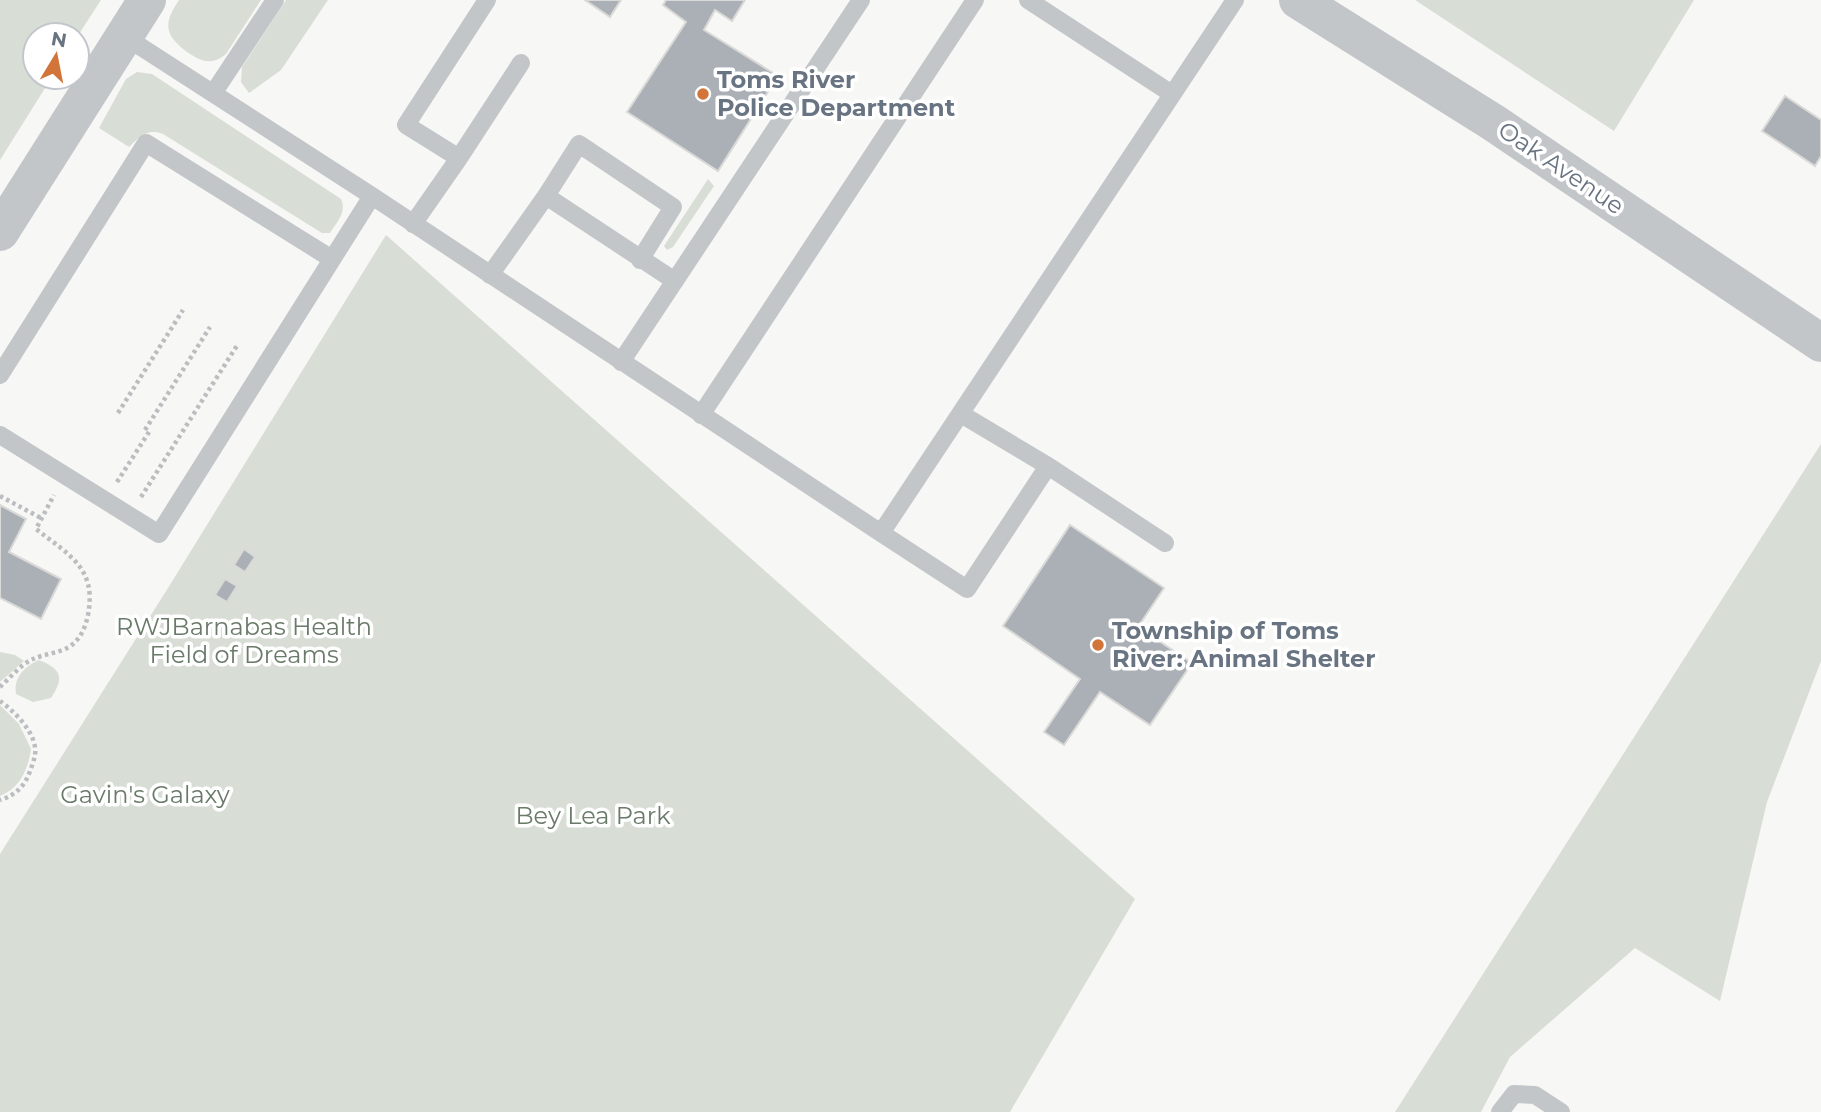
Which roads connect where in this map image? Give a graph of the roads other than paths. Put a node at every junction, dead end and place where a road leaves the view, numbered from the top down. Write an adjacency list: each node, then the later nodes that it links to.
1 (147, 0): 9 (street)
2 (275, 0): 11 (lane)
3 (487, 0): 13 (lane)
4 (861, 0): 21 (lane)
5 (975, 0): 26 (lane)
6 (1028, 0): 12 (lane)
7 (1235, 0): 12 (lane)
8 (1298, 0): 22 (street, Oak Avenue)
9 (124, 36): 11 (lane); 17 (street)
10 (521, 63): 13 (lane)
11 (214, 92): 14 (lane)
12 (1172, 94): 25 (lane)
13 (459, 158): 16 (lane)
14 (372, 196): 16 (lane); 18 (lane)
15 (546, 196): 19 (lane); 19 (lane); 20 (lane)
16 (413, 224): 20 (lane)
17 (0, 232)
18 (332, 259): 24 (lane); 27 (lane)
19 (640, 260): 21 (lane)
20 (491, 275): 23 (lane)
21 (675, 281): 23 (lane)
22 (1821, 343)
23 (621, 362): 26 (lane)
24 (0, 375)
25 (961, 414): 28 (lane); 29 (lane)
26 (701, 415): 29 (lane)
27 (0, 435)
28 (1048, 466): 29 (lane); 30 (lane)
29 (881, 533)
30 (1165, 542)
31 (1500, 1112): 32 (lane)
32 (1561, 1112)

